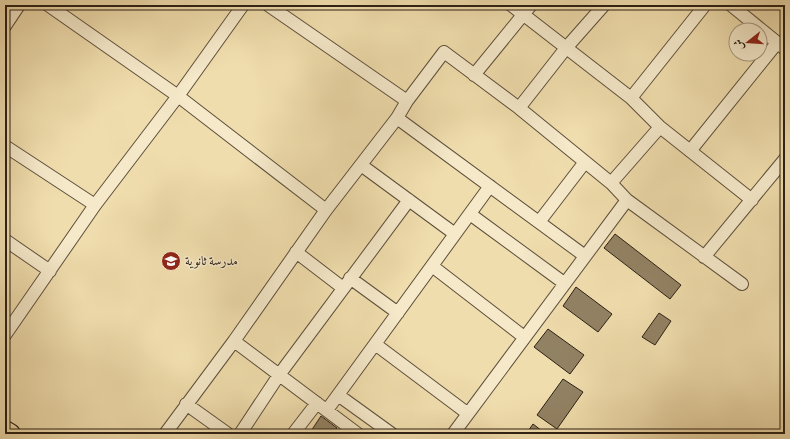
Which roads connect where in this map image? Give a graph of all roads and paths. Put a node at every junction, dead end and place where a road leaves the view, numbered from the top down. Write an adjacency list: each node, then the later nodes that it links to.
1 (19, 5): 11 (street)
2 (48, 5): 15 (street)
3 (243, 5): 15 (street)
4 (268, 5): 17 (street)
5 (511, 5): 10 (street)
6 (531, 5): 10 (street)
7 (604, 5): 13 (street)
8 (705, 5): 16 (street)
9 (731, 5): 12 (street)
10 (524, 15): 13 (street); 14 (street)
11 (5, 26)
12 (781, 46): 22 (street)
13 (566, 48): 16 (street); 18 (street)
14 (474, 75): 17 (street); 18 (street)
15 (178, 96): 31 (street); 32 (street)
16 (631, 98): 20 (street)
17 (407, 101): 19 (street)
18 (519, 108): 24 (street)
19 (397, 118): 25 (street); 27 (street)
20 (660, 127): 22 (street); 26 (street)
21 (5, 146): 31 (street)
22 (690, 151): 30 (street)
23 (785, 159): 30 (street)
24 (585, 162): 26 (street); 34 (street)
25 (361, 165): 28 (street); 32 (street)
26 (611, 183): 29 (street)
27 (490, 186): 33 (street); 34 (street)
28 (409, 200): 35 (street); 42 (street)
29 (627, 200): 38 (street); 39 (street)
30 (752, 200): 39 (street)
31 (95, 205): 41 (street)
32 (326, 210): 37 (street)
33 (470, 214): 35 (street); 43 (street)
34 (539, 222): 38 (street)
35 (455, 234): 40 (street)
36 (5, 240): 41 (street)
37 (296, 252): 45 (street); 49 (street)
38 (585, 256): 43 (street)
39 (704, 256): 44 (street)
40 (432, 266): 46 (street); 48 (street)
41 (50, 271): 47 (street)
42 (350, 278): 45 (street); 46 (street)
43 (564, 283): 48 (street)
44 (742, 284)
45 (343, 288): 51 (street)
46 (398, 313): 50 (street)
47 (5, 335)
48 (524, 338): 55 (street)
49 (234, 341): 51 (street); 53 (street)
50 (375, 344): 52 (street); 55 (street)
51 (279, 375): 54 (street); 61 (street)
52 (338, 395): 54 (street); 64 (street)
53 (186, 404): 59 (street); 60 (street)
54 (322, 407): 56 (street); 62 (street)
55 (468, 413): 65 (street)
56 (345, 430): 63 (street)
57 (5, 431): 58 (main road)
58 (10, 434)
59 (165, 434)
60 (228, 434)
61 (240, 434)
62 (293, 434)
63 (358, 434)
64 (392, 434)
65 (453, 434)

